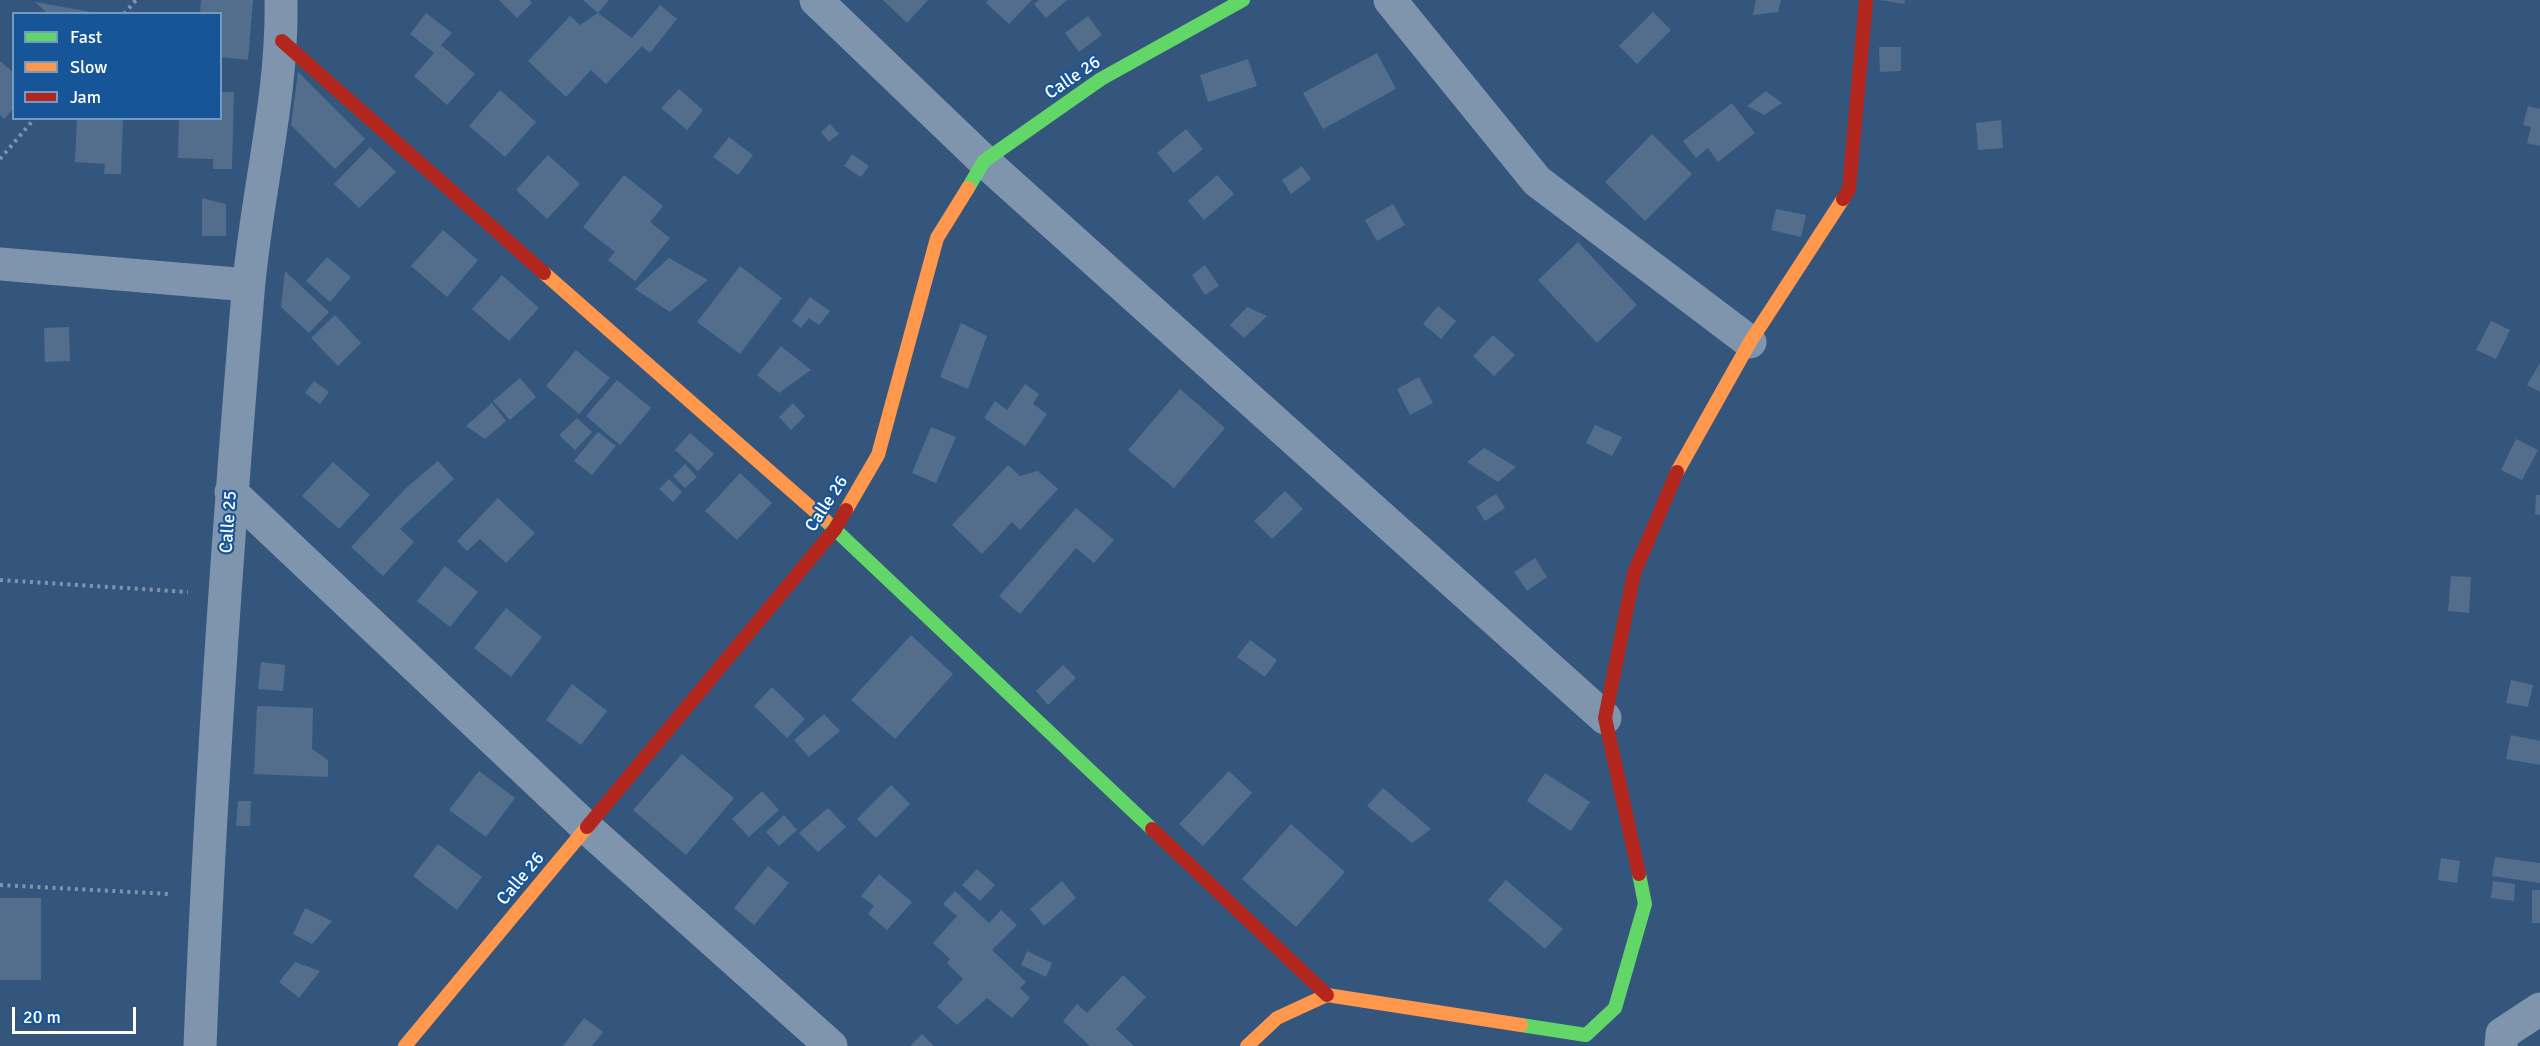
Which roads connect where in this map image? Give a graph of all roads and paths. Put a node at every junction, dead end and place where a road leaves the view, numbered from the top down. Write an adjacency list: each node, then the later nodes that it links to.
1 (136, 0): 7 (path)
2 (281, 0): 8 (street, Calle 25)
3 (816, 0): 11 (street)
4 (1243, 0): 11 (street, Calle 26)
5 (1390, 0): 14 (street)
6 (1866, 0): 14 (street)
7 (126, 12)
8 (282, 41): 13 (street, Calle 25); 16 (street)
9 (33, 120): 10 (path)
10 (0, 159)
11 (984, 161): 16 (street, Calle 26); 19 (street)
12 (0, 264): 13 (street)
13 (248, 285): 15 (street, Calle 25)
14 (1750, 342): 19 (street)
15 (231, 492): 18 (street, Calle 25); 20 (street)
16 (835, 529): 20 (street, Calle 26); 23 (street)
17 (0, 580): 18 (path)
18 (224, 595): 22 (street, Calle 25)
19 (1605, 718): 23 (street)
20 (587, 828): 26 (street, Calle 26); 27 (street)
21 (0, 885): 22 (path)
22 (206, 896): 25 (street, Calle 25)
23 (1327, 995): 28 (street)
24 (2540, 1009): 29 (street)
25 (200, 1046)
26 (405, 1046)
27 (831, 1046)
28 (1247, 1046)
29 (2501, 1046)

